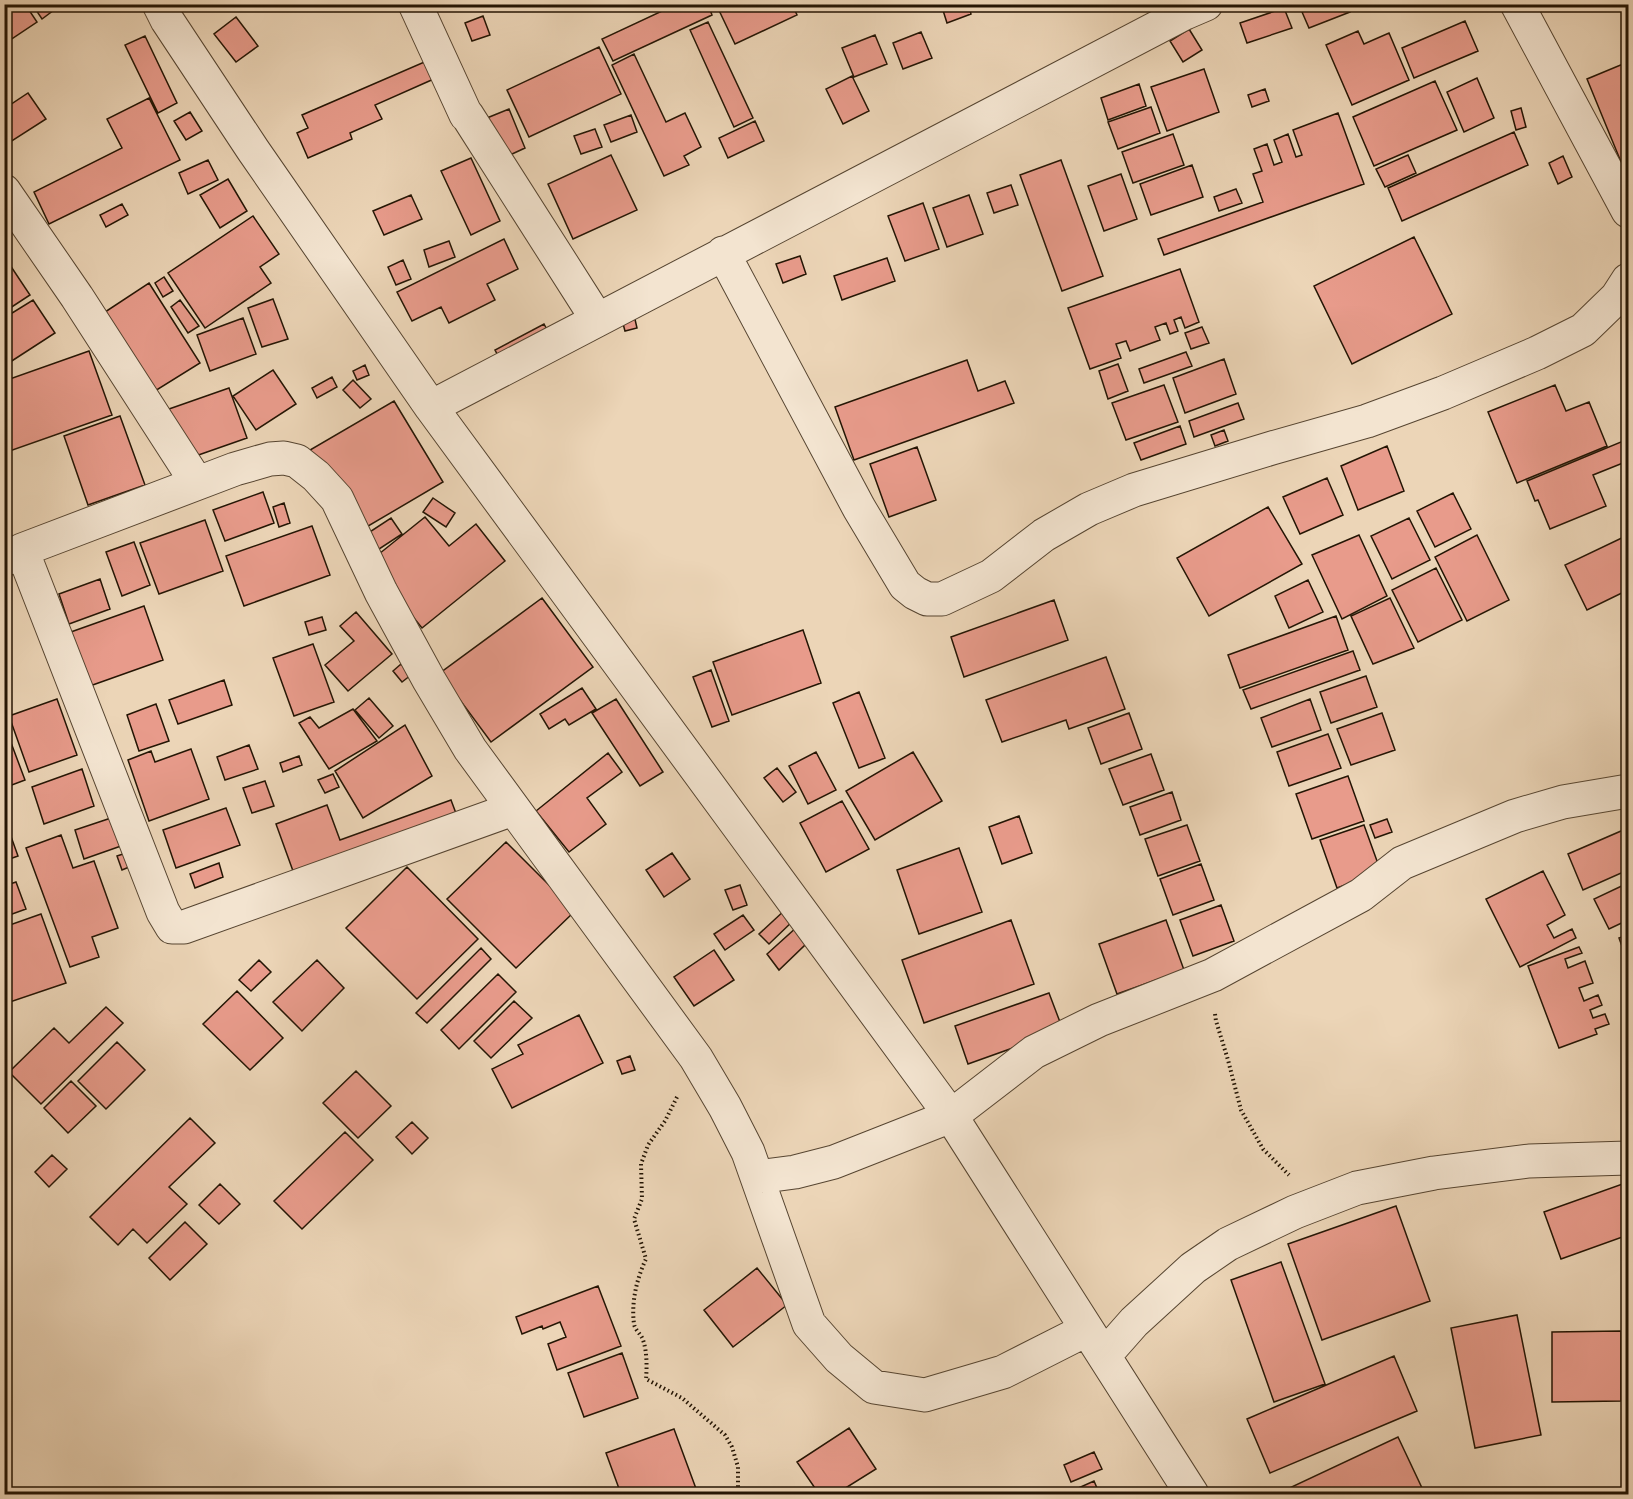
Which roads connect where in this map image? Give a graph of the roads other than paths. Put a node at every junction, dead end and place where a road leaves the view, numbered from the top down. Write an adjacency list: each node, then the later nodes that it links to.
1 (159, 4): 10 (street)
2 (415, 4): 9 (street)
3 (1517, 4): 6 (street)
4 (1188, 7): 7 (street)
5 (4, 191): 11 (street)
6 (1629, 211)
7 (723, 253): 8 (street); 9 (street)
8 (1629, 280)
9 (596, 319): 10 (street)
10 (431, 407): 15 (street)
11 (197, 483): 12 (street); 14 (street)
12 (13, 555): 14 (street)
13 (1629, 791): 15 (street)
14 (513, 809): 17 (street)
15 (951, 1116): 17 (street); 18 (street)
16 (1629, 1158): 18 (street)
17 (757, 1177): 18 (street)
18 (1095, 1343): 19 (street)
19 (1192, 1494)

